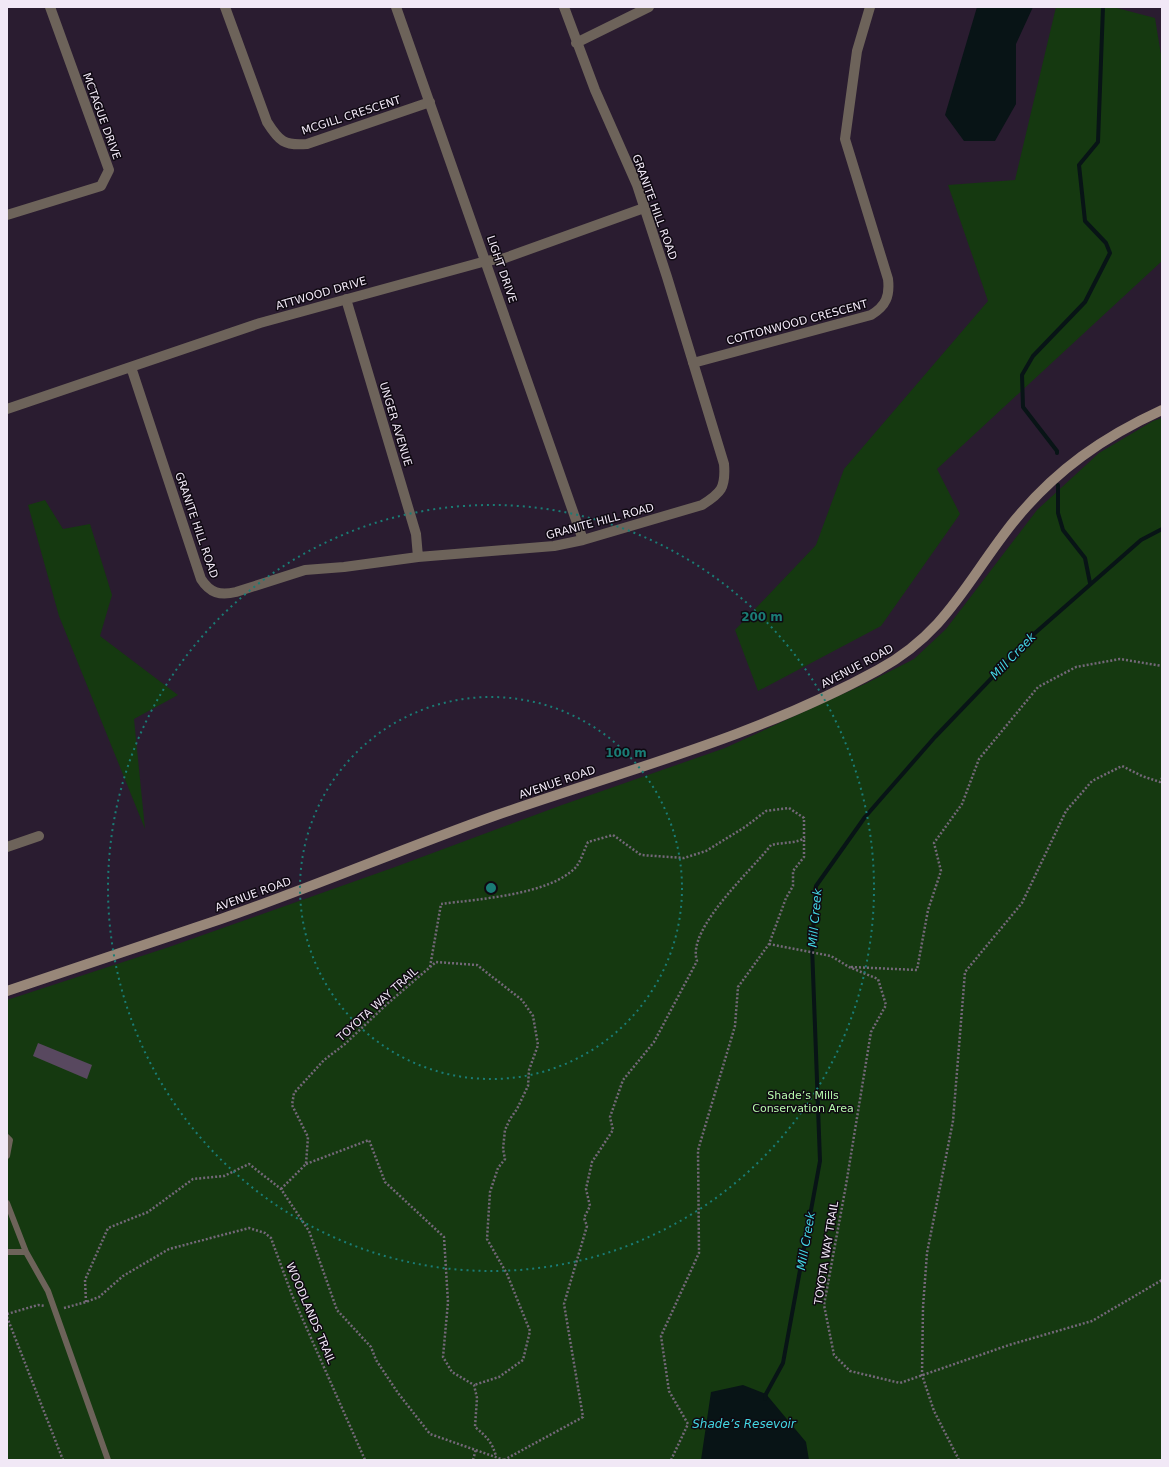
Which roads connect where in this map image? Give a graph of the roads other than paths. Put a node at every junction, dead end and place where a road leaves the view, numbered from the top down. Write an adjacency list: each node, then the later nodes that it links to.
1 (50, 7): 10 (street, MCTAGUE DRIVE)
2 (225, 7): 8 (street, MCGILL CRESCENT)
3 (396, 7): 8 (street, LIGHT DRIVE)
4 (564, 7): 7 (street, GRANITE HILL ROAD)
5 (649, 7): 7 (street)
6 (870, 7): 13 (street, COTTONWOOD CRESCENT)
7 (576, 43): 9 (street, GRANITE HILL ROAD)
8 (430, 102): 11 (street, LIGHT DRIVE)
9 (644, 208): 11 (street, ATTWOOD DRIVE); 13 (street, GRANITE HILL ROAD)
10 (7, 216)
11 (486, 261): 12 (street, ATTWOOD DRIVE); 17 (street, LIGHT DRIVE)
12 (346, 299): 14 (street, ATTWOOD DRIVE); 18 (street, UNGER AVENUE)
13 (693, 363): 17 (street, GRANITE HILL ROAD)
14 (131, 367): 15 (street, ATTWOOD DRIVE); 18 (street, GRANITE HILL ROAD)
15 (7, 409)
16 (1162, 410): 21 (street, AVENUE ROAD)
17 (583, 540): 18 (street, GRANITE HILL ROAD)
18 (418, 557)
19 (39, 836): 20 (street)
20 (7, 847)
21 (7, 991)
22 (7, 1137): 23 (lane)
23 (7, 1156)
24 (7, 1203): 26 (lane)
25 (7, 1252): 26 (lane)
26 (26, 1252): 27 (lane)
27 (108, 1460)

